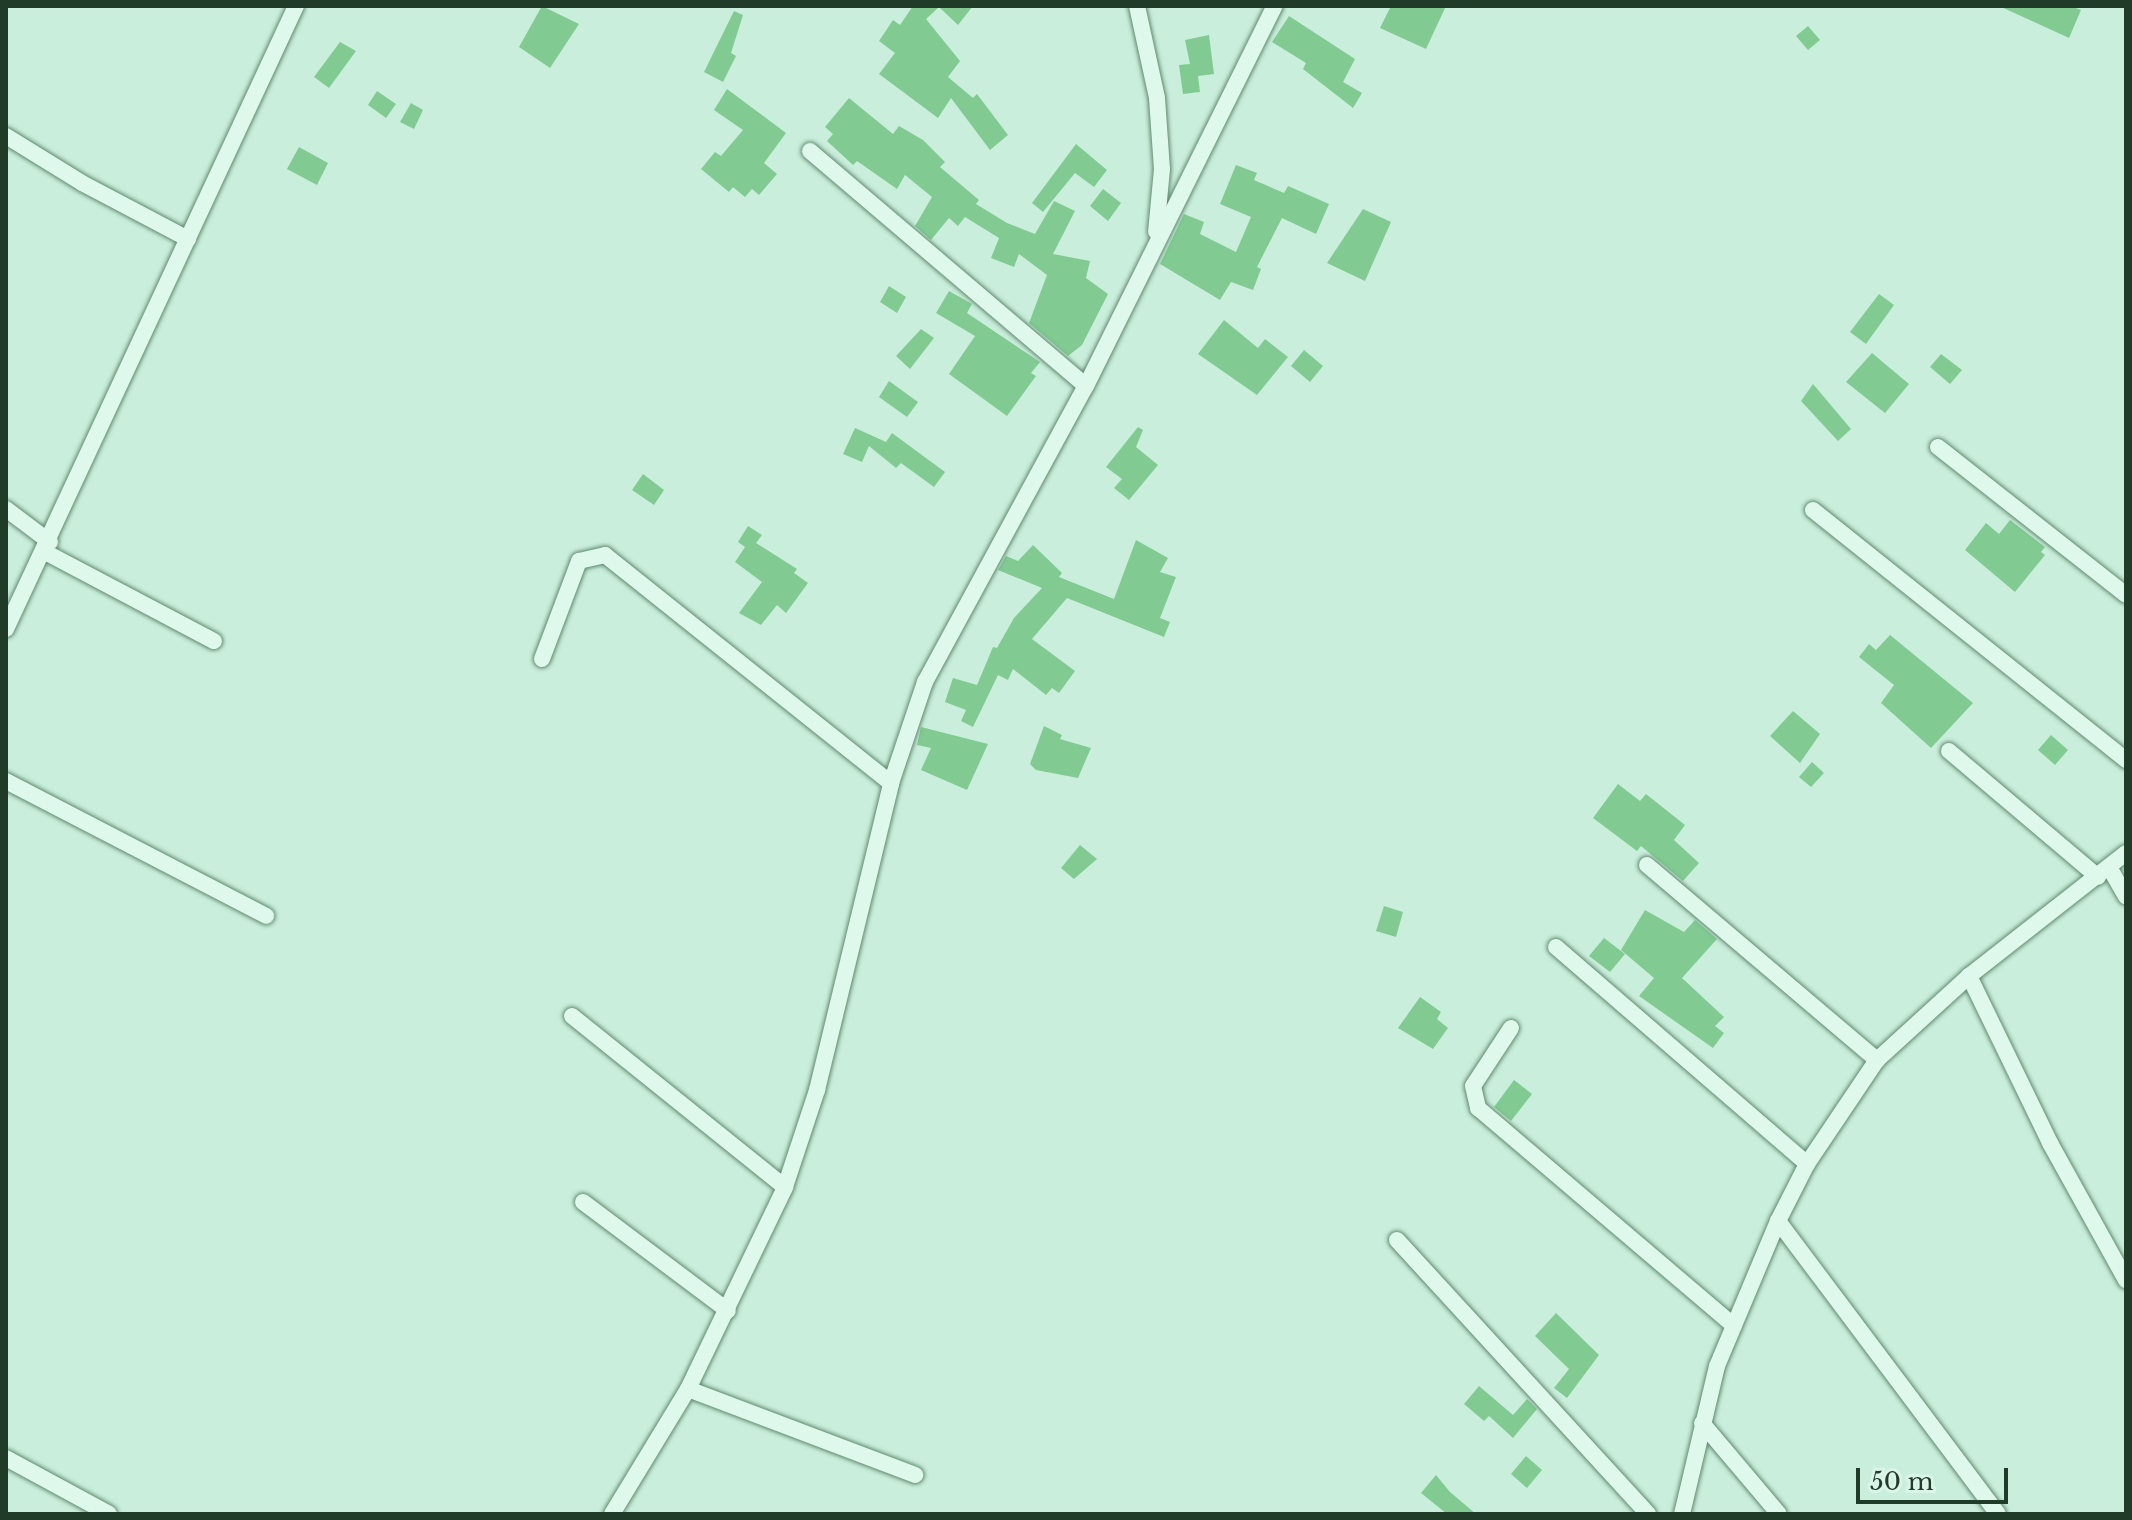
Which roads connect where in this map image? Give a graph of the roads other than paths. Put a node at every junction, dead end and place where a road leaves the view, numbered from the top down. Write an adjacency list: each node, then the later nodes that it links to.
1 (296, 6): 7 (street)
2 (1137, 6): 6 (street)
3 (1275, 6): 6 (street)
4 (6, 136): 7 (street)
5 (810, 151): 8 (street)
6 (1156, 238): 8 (street)
7 (188, 239): 12 (street)
8 (1086, 386): 20 (street)
9 (1938, 447): 13 (street)
10 (6, 509): 12 (street)
11 (1813, 510): 18 (street)
12 (47, 547): 14 (street); 15 (street)
13 (2126, 595)
14 (6, 629)
15 (214, 641)
16 (542, 659): 20 (street)
17 (1949, 751): 23 (street)
18 (2126, 760)
19 (6, 781): 25 (street)
20 (891, 783): 32 (street)
21 (2126, 853): 23 (street)
22 (1647, 865): 30 (street)
23 (2103, 872): 24 (street); 27 (street)
24 (2126, 896)
25 (266, 916)
26 (1556, 947): 31 (street)
27 (1969, 976): 30 (street); 36 (street)
28 (572, 1016): 32 (street)
29 (1511, 1028): 38 (street)
30 (1877, 1060): 31 (street)
31 (1807, 1164): 34 (street)
32 (785, 1187): 37 (street)
33 (583, 1202): 37 (street)
34 (1778, 1221): 38 (street); 48 (street)
35 (1397, 1240): 45 (street)
36 (2126, 1280)
37 (728, 1311): 39 (street)
38 (1734, 1326): 40 (street)
39 (688, 1389): 42 (street); 44 (street)
40 (1702, 1423): 46 (street); 47 (street)
41 (6, 1458): 43 (street)
42 (915, 1475)
43 (109, 1514)
44 (612, 1514)
45 (1648, 1514)
46 (1682, 1514)
47 (1779, 1514)
48 (1998, 1514)

